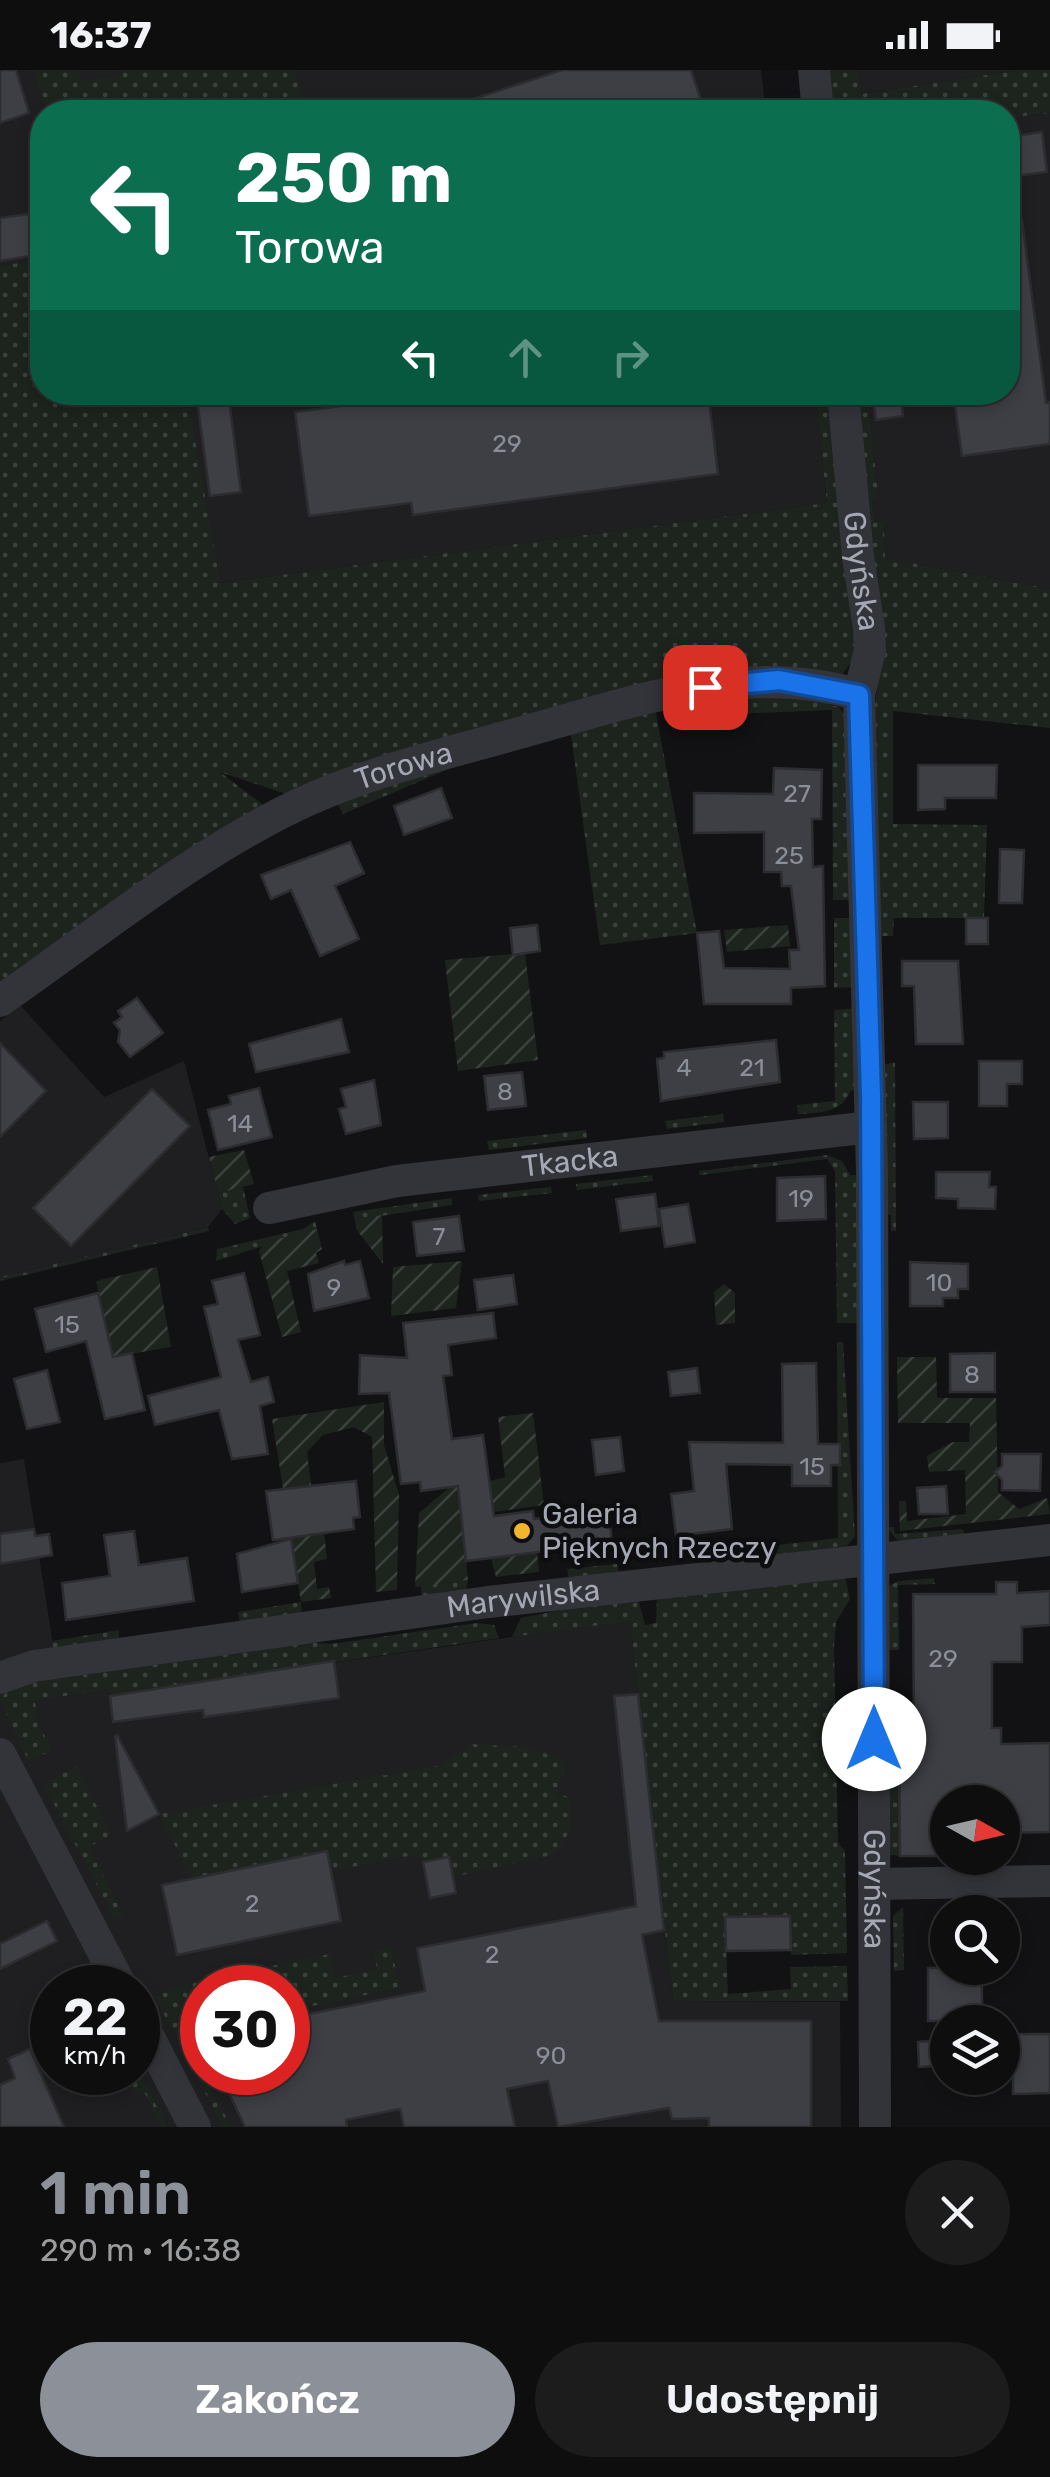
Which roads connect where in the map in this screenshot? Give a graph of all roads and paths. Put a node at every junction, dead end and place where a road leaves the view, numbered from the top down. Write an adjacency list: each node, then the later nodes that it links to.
1 (814, 70): 2 (street)
2 (817, 100)
3 (844, 405): 4 (street, Gdyńska)
4 (859, 695): 5 (street, Torowa); 6 (street, Gdyńska)
5 (0, 1001)
6 (871, 1127): 7 (street, Tkacka); 9 (street, Gdyńska)
7 (269, 1208)
8 (1050, 1540): 9 (street, Marywilska)
9 (874, 1558): 10 (street, Marywilska); 13 (street, Gdyńska)
10 (0, 1678)
11 (0, 1754): 14 (street)
12 (1050, 1881): 13 (street)
13 (874, 1884): 17 (street, Gdyńska)
14 (110, 1965)
15 (160, 2059): 16 (street)
16 (195, 2127)
17 (876, 2127)

